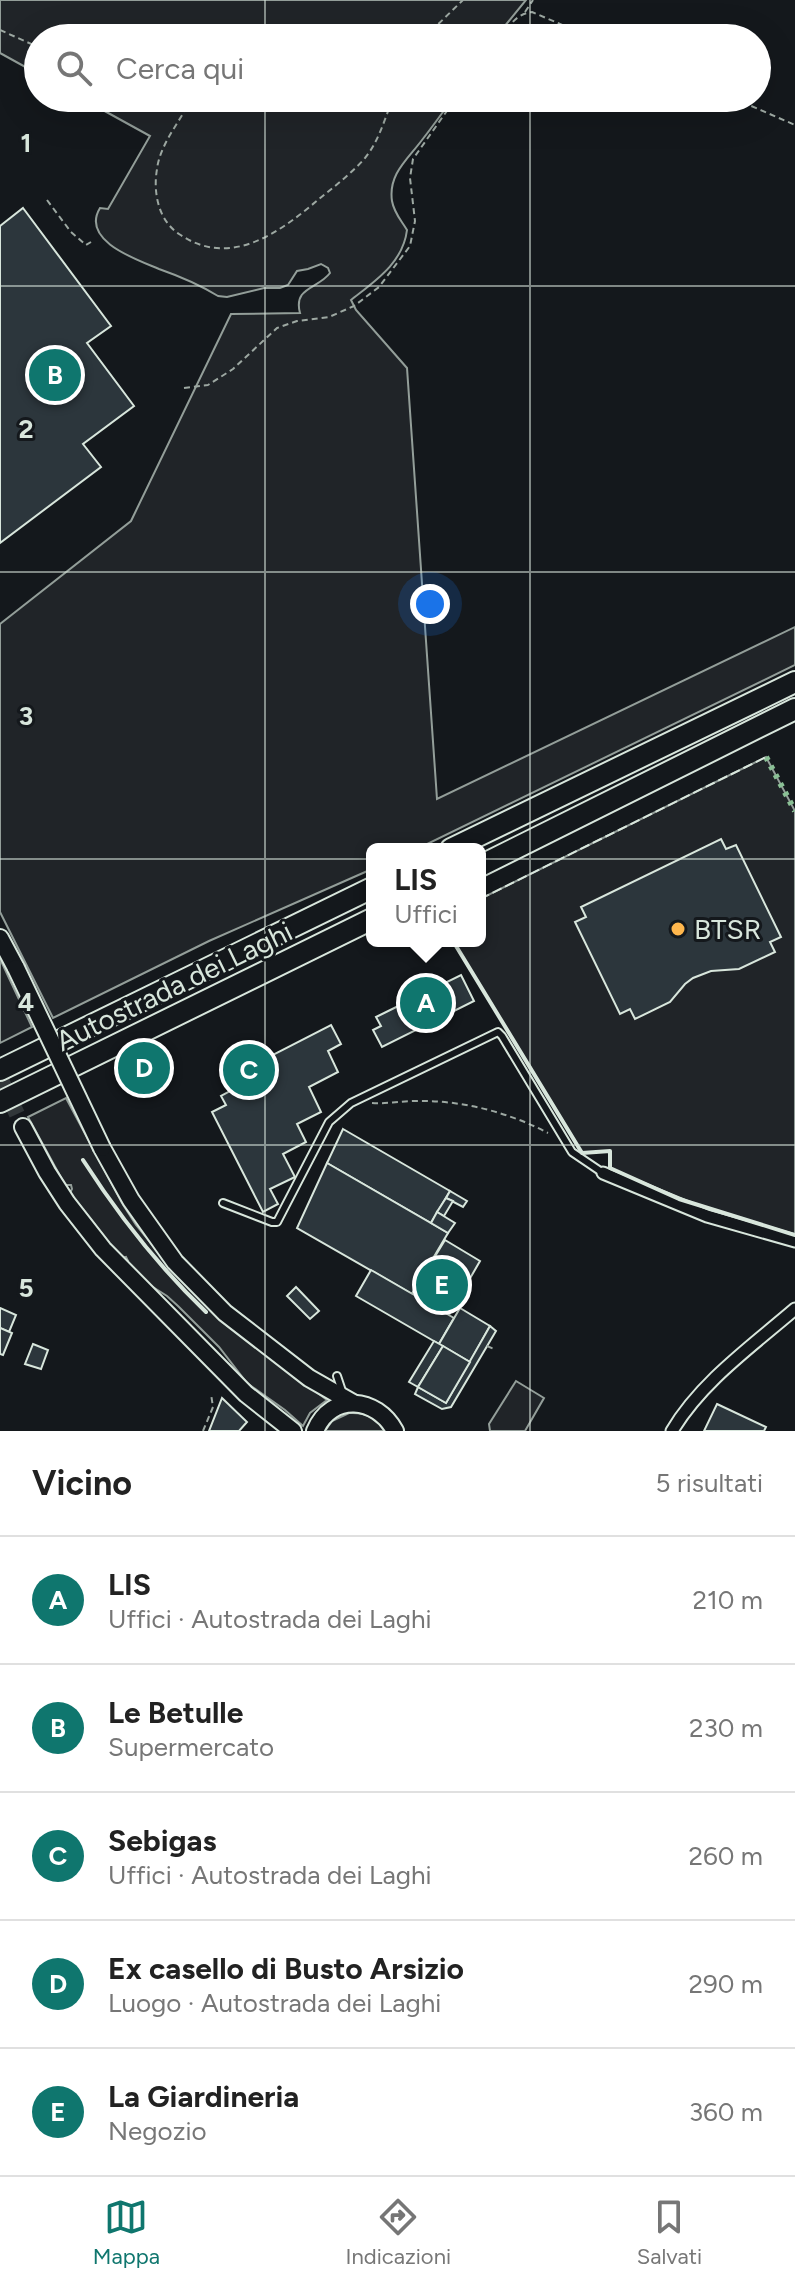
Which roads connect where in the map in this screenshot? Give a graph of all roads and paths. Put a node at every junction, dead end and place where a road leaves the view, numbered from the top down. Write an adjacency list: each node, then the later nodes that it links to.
1 (463, 0): 4 (path)
2 (533, 0): 3 (path)
3 (525, 12): 5 (path); 6 (path)
4 (438, 24)
5 (511, 24)
6 (560, 24)
7 (0, 30): 8 (path)
8 (24, 41)
9 (185, 112): 10 (path)
10 (388, 112)
11 (446, 112): 16 (path)
12 (765, 112): 13 (path)
13 (795, 125)
14 (47, 200): 15 (path)
15 (91, 242)
16 (184, 388)
17 (795, 682): 19 (highway)
18 (795, 709): 20 (highway)
19 (463, 843)
20 (486, 863)
21 (366, 891): 24 (highway, Autostrada dei Laghi)
22 (366, 922): 25 (highway, Autostrada dei Laghi)
23 (0, 938): 37 (main road, bridge)
24 (0, 1070)
25 (0, 1102)
26 (351, 1103): 28 (path); 29 (lane); 30 (lane)
27 (23, 1127): 39 (main road)
28 (548, 1133)
29 (603, 1173): 31 (street)
30 (223, 1203)
31 (795, 1241)
32 (795, 1309): 42 (street)
33 (487, 1346): 34 (path)
34 (494, 1349)
35 (337, 1376): 37 (lane)
36 (211, 1394): 38 (path)
37 (349, 1401): 40 (main road); 41 (main road)
38 (203, 1431)
39 (293, 1431)
40 (315, 1431)
41 (396, 1431)
42 (672, 1431)

